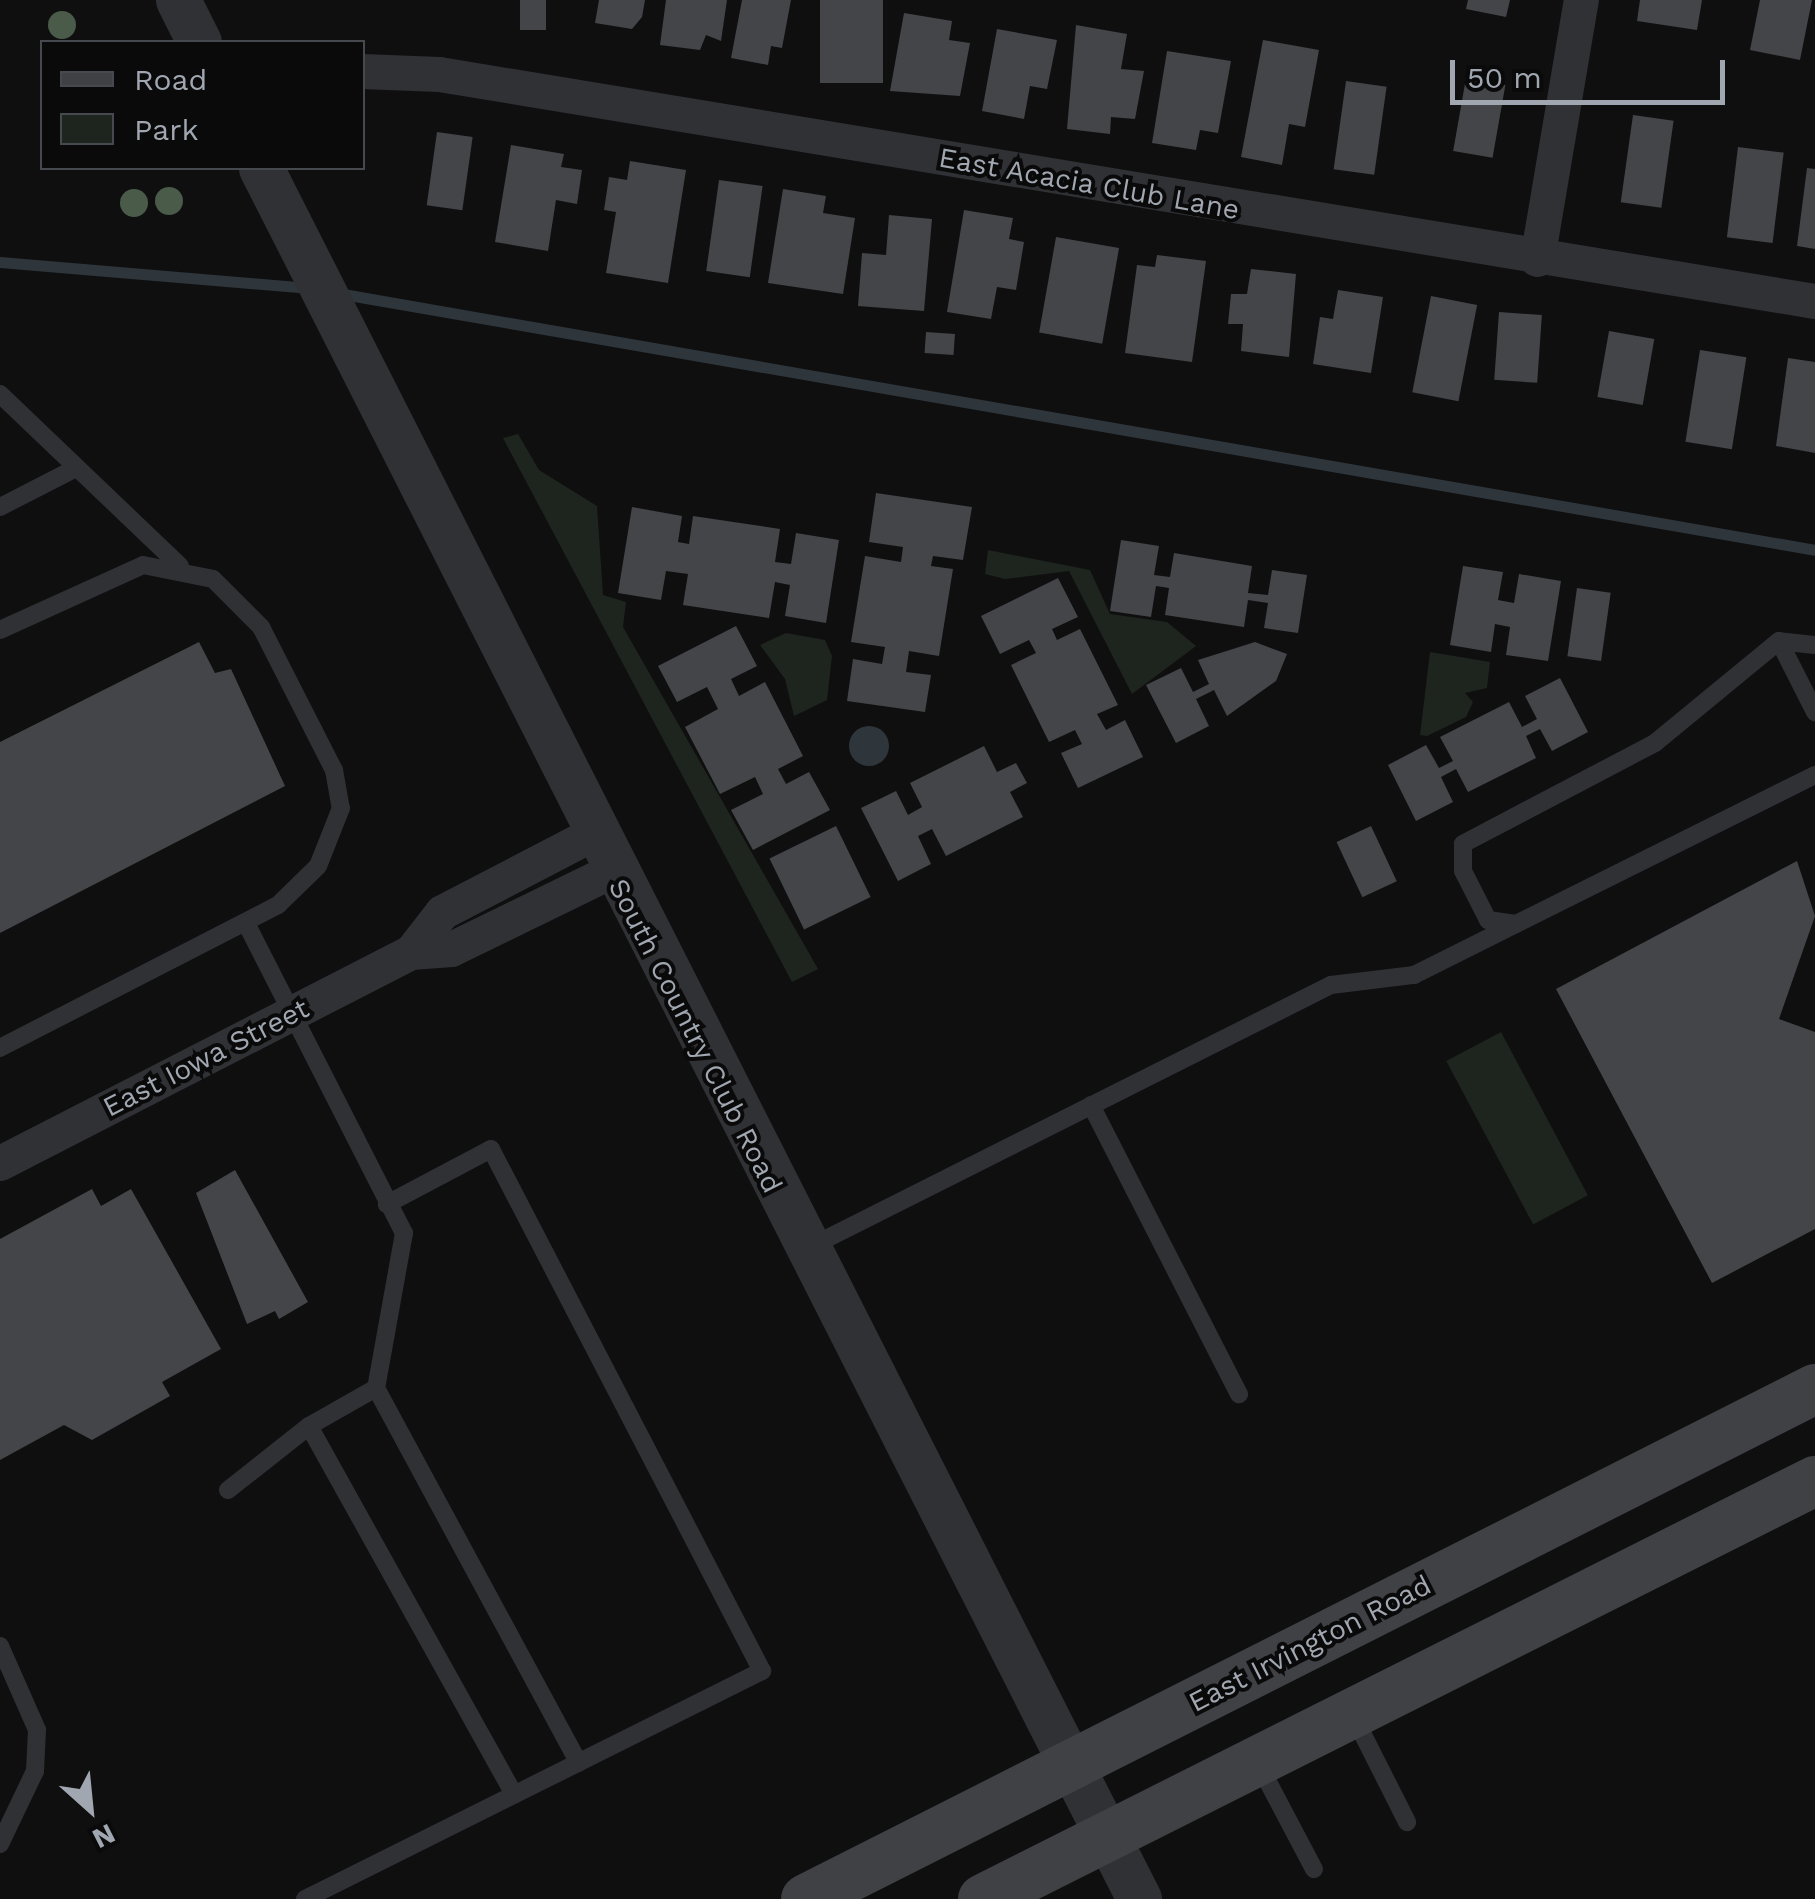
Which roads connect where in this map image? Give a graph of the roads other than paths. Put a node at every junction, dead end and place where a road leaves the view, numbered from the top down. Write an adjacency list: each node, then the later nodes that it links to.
1 (178, 0): 3 (street)
2 (1581, 0): 6 (street)
3 (199, 40)
4 (365, 71): 6 (street, East Acacia Club Lane)
5 (263, 170): 17 (street, South Country Club Road)
6 (1537, 259): 7 (street, East Acacia Club Lane)
7 (1815, 301)
8 (0, 394): 9 (lane)
9 (76, 468): 10 (lane); 11 (lane)
10 (0, 507)
11 (180, 566): 12 (lane); 18 (lane)
12 (0, 630)
13 (1778, 641): 14 (lane); 15 (lane); 19 (lane)
14 (1815, 645)
15 (1815, 712)
16 (1815, 775): 19 (lane)
17 (602, 853): 20 (street, East Iowa Street); 25 (street, South Country Club Road)
18 (246, 922): 20 (lane); 21 (lane)
19 (1516, 924): 22 (lane)
20 (289, 1016): 23 (street, East Iowa Street); 24 (lane)
21 (0, 1048)
22 (1091, 1105): 25 (lane); 28 (lane)
23 (0, 1163)
24 (388, 1204): 26 (lane); 35 (lane)
25 (806, 1249): 36 (street, South Country Club Road)
26 (376, 1388): 29 (lane); 35 (lane)
27 (1815, 1388): 36 (main road, East Irvington Road)
28 (1239, 1394)
29 (309, 1426): 31 (lane); 37 (lane)
30 (1815, 1481): 33 (main road)
31 (228, 1490)
32 (0, 1646): 40 (lane)
33 (1352, 1714): 34 (main road); 38 (lane)
34 (1257, 1761): 39 (main road); 41 (lane)
35 (579, 1762): 37 (lane)
36 (1072, 1764): 39 (street, South Country Club Road); 43 (main road, East Irvington Road)
37 (514, 1795): 42 (lane)
38 (1407, 1822)
39 (1107, 1837): 44 (main road); 45 (street, South Country Club Road)
40 (0, 1844)
41 (1314, 1868)
42 (304, 1899)
43 (806, 1899)
44 (982, 1899)
45 (1139, 1899)

